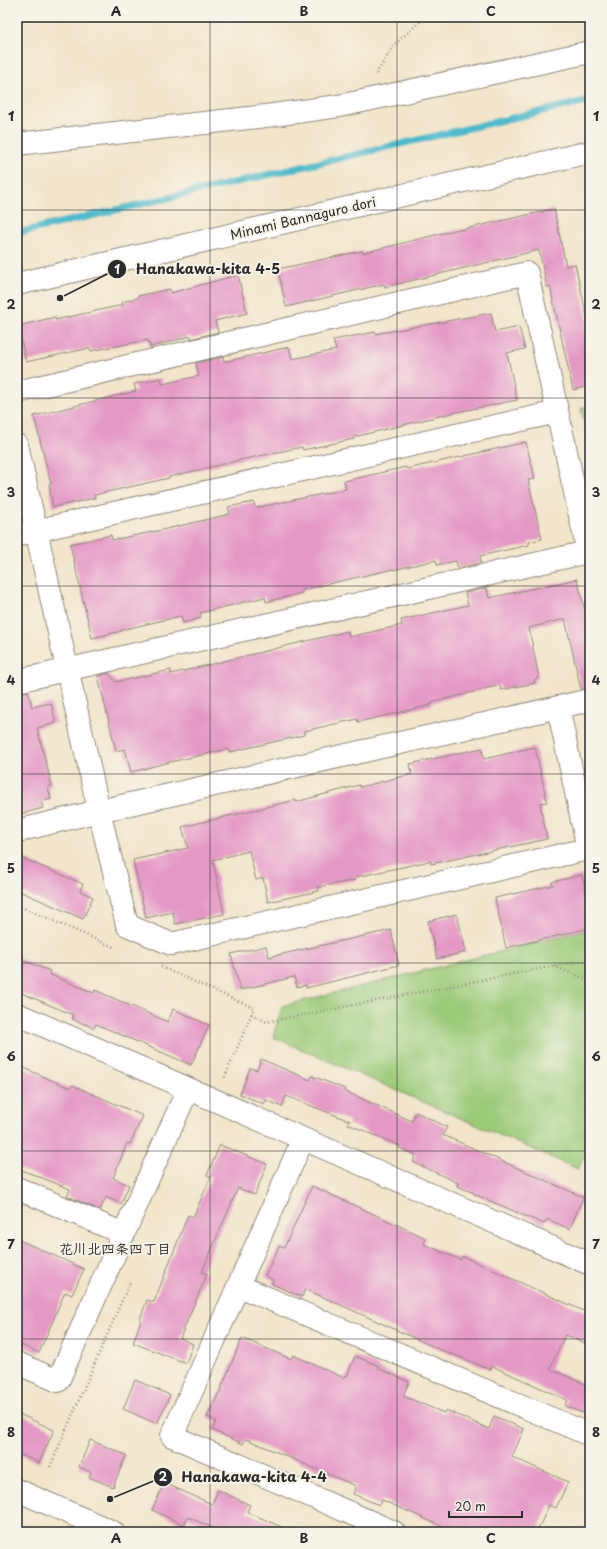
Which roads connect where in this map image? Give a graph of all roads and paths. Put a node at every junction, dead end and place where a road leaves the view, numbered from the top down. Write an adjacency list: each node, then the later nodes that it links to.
1 (425, 17): 3 (path)
2 (590, 52): 3 (street)
3 (359, 102): 4 (street)
4 (17, 144)
5 (590, 152): 6 (street, Minami Bannaguro dori)
6 (17, 284)
7 (17, 392): 8 (street)
8 (557, 412): 10 (street); 11 (street)
9 (17, 445): 10 (street)
10 (27, 533): 11 (street)
11 (68, 670): 12 (street); 15 (street)
12 (17, 681)
13 (590, 700): 14 (street)
14 (558, 707): 15 (street); 15 (street)
15 (99, 811): 16 (street)
16 (17, 831)
17 (17, 905): 18 (path)
18 (118, 948)
19 (590, 960): 20 (path)
20 (554, 966): 22 (path); 24 (path)
21 (161, 967): 24 (path)
22 (590, 981)
23 (17, 1014): 26 (street)
24 (251, 1014): 25 (path)
25 (224, 1080)
26 (188, 1089): 27 (street); 29 (street)
27 (303, 1139): 30 (street); 32 (street)
28 (17, 1188): 29 (street)
29 (124, 1234): 33 (street)
30 (590, 1264)
31 (132, 1278): 35 (path)
32 (239, 1286): 34 (street); 38 (street)
33 (17, 1363)
34 (590, 1435)
35 (50, 1467)
36 (17, 1490): 37 (street)
37 (113, 1532)
38 (394, 1532)

